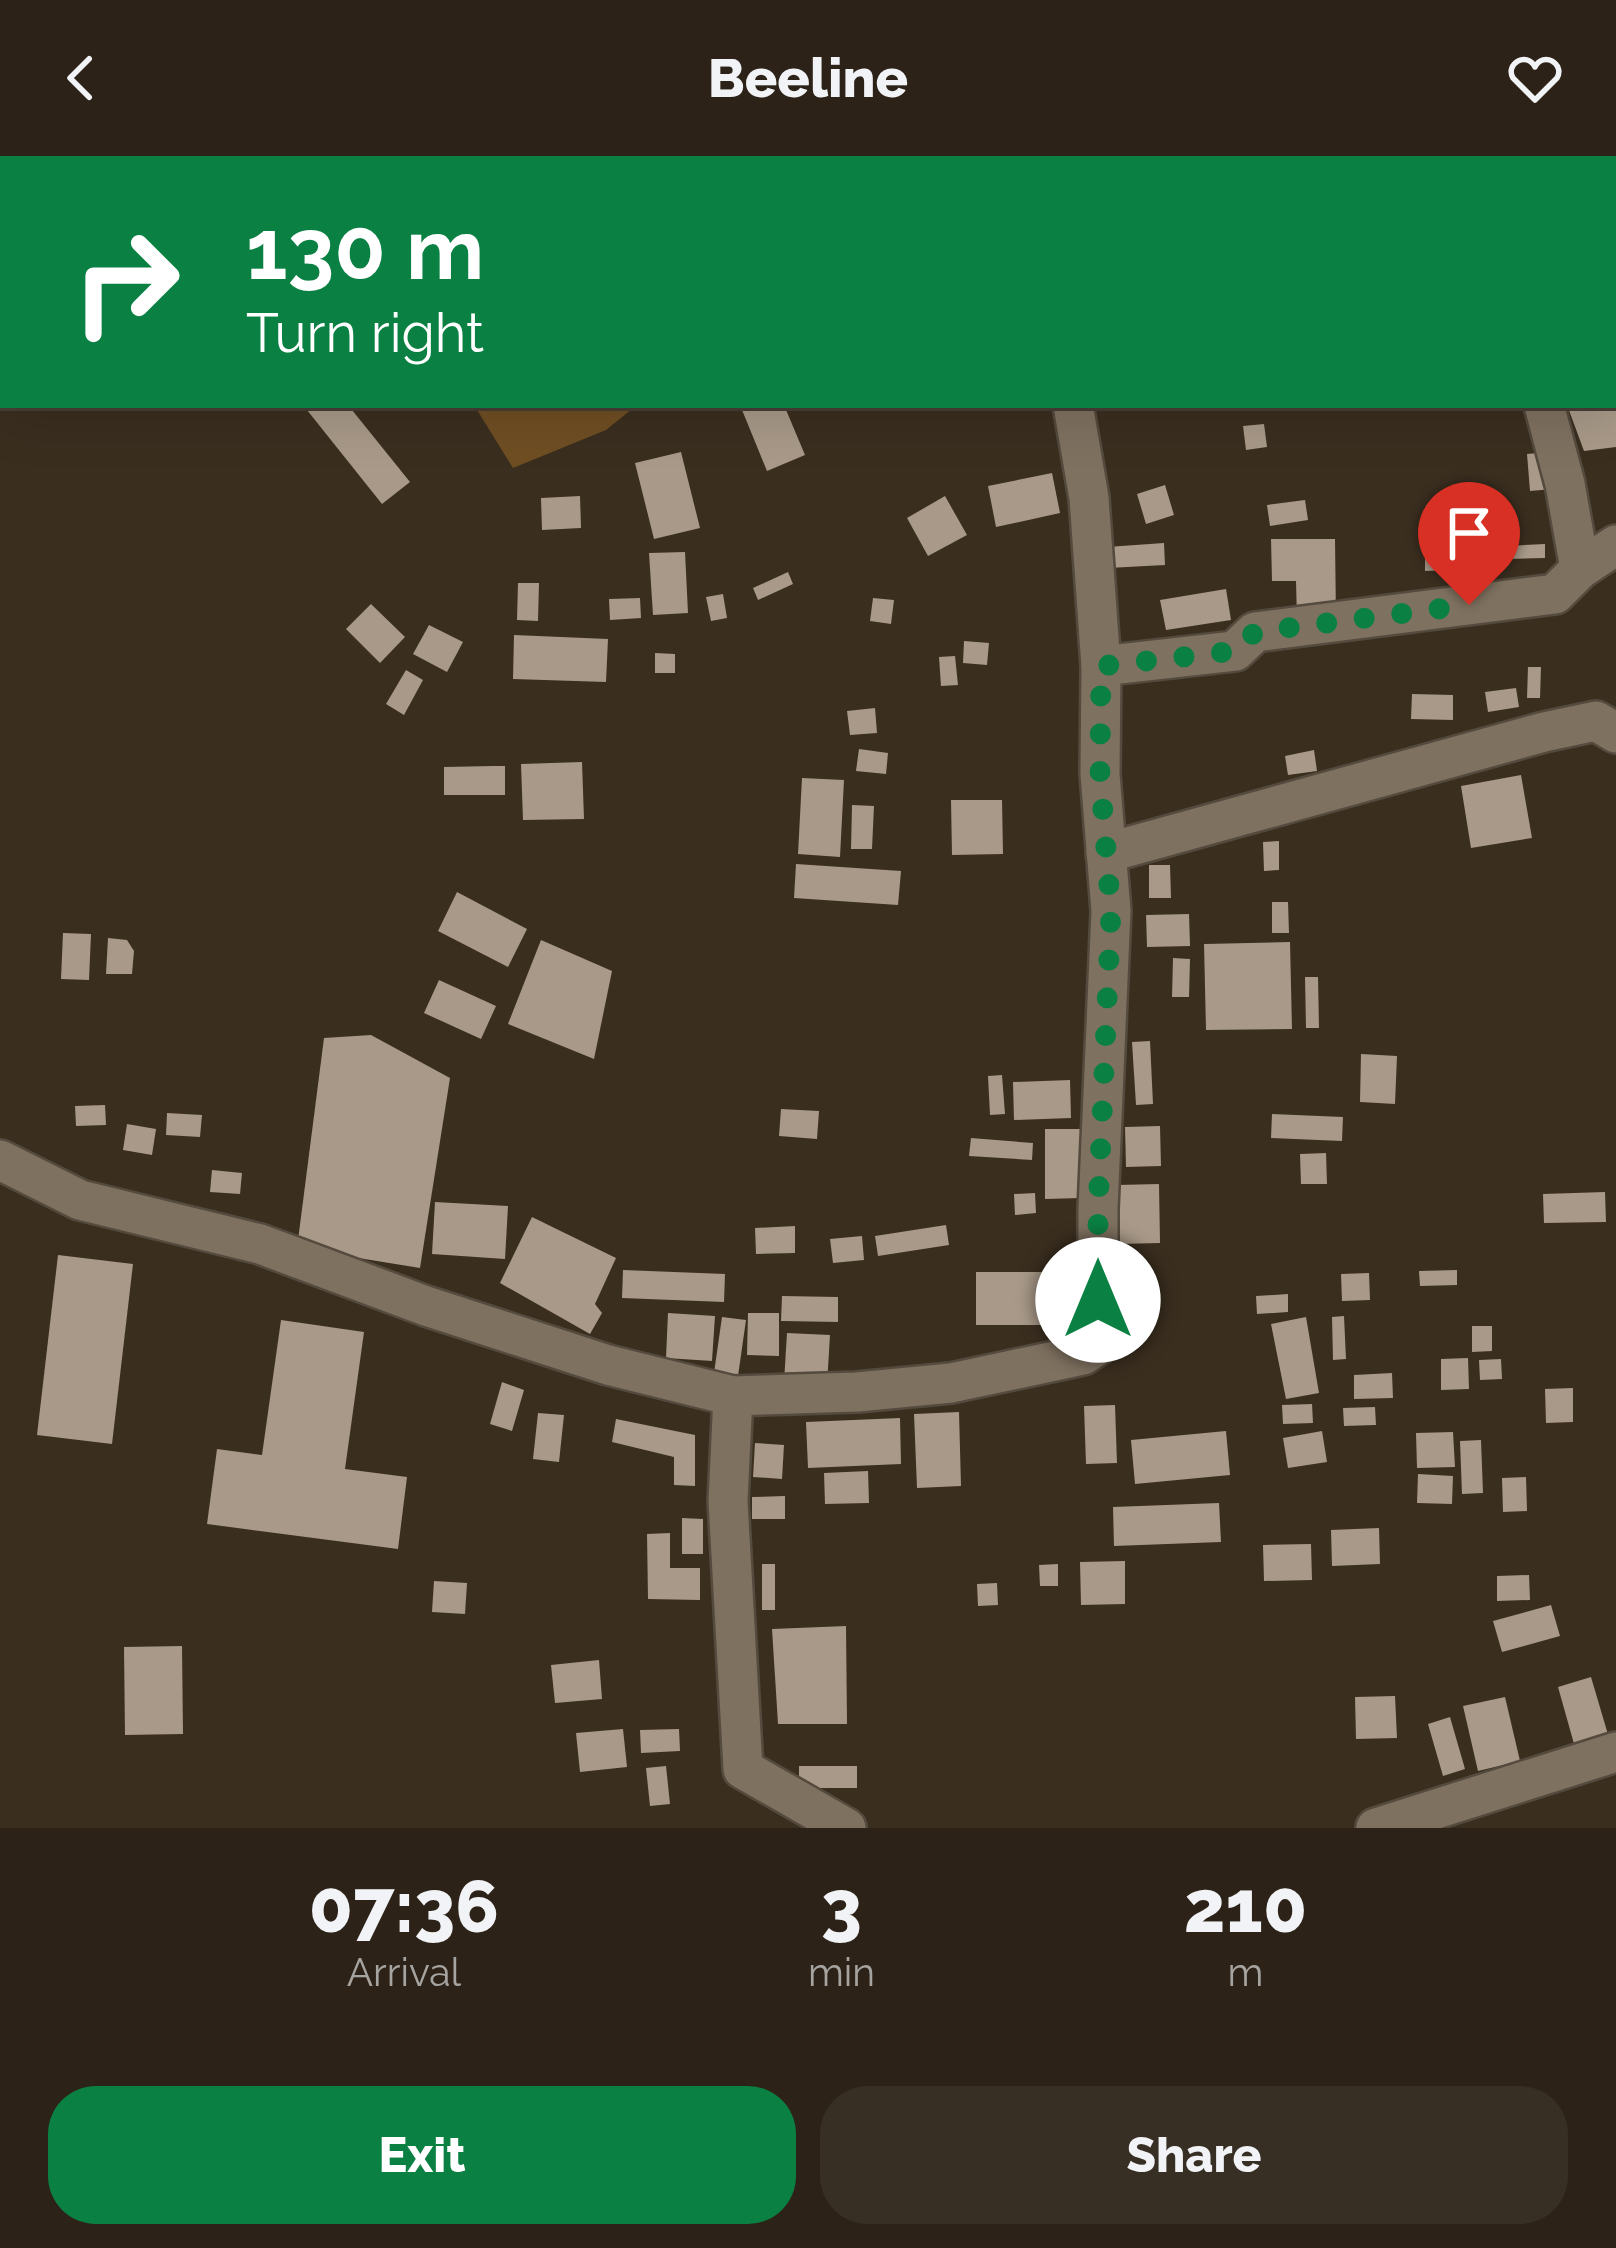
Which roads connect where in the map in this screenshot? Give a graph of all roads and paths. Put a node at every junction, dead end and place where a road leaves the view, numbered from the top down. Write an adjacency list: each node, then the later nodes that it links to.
1 (1074, 408): 5 (street)
2 (1545, 408): 4 (street)
3 (1616, 545): 4 (street)
4 (1580, 568): 5 (street)
5 (1101, 666): 7 (street)
6 (1616, 734): 7 (street)
7 (1106, 853): 9 (street)
8 (0, 1160): 9 (street)
9 (733, 1396): 11 (street)
10 (1616, 1751): 12 (street)
11 (846, 1828)
12 (1376, 1828)

